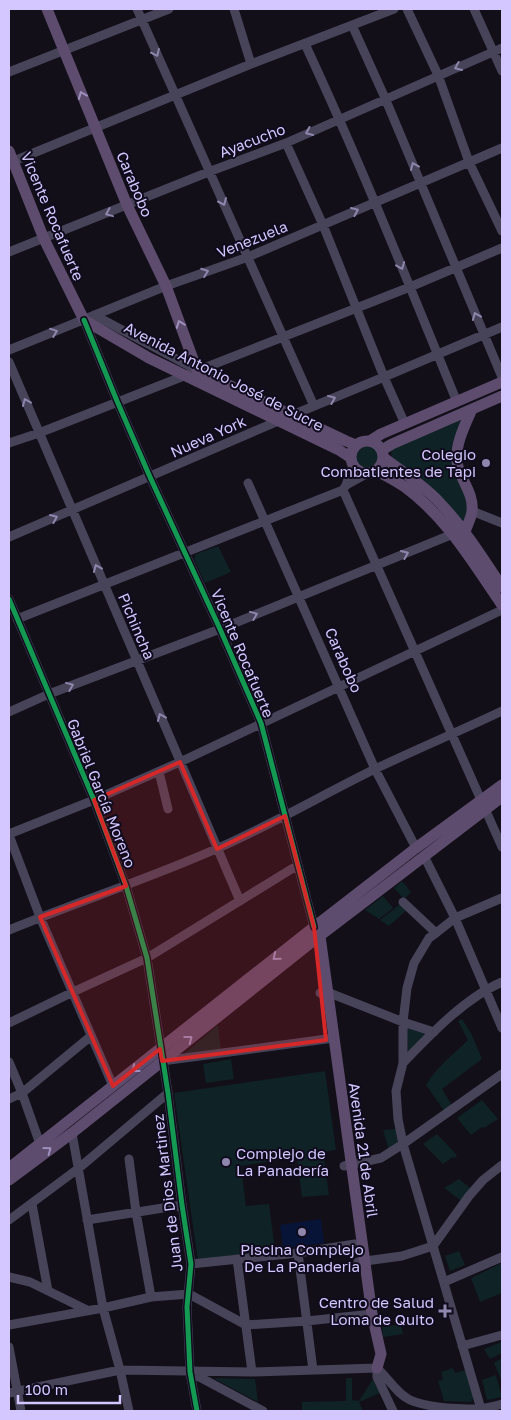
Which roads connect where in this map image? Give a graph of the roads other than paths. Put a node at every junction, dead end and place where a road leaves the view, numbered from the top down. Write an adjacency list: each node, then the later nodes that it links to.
1 (47, 9): 12 (main road, Carabobo)
2 (137, 9): 8 (street)
3 (169, 9): 8 (street)
4 (234, 9): 13 (street)
5 (394, 9): 9 (street)
6 (407, 9): 16 (street)
7 (474, 9): 11 (street)
8 (141, 20): 12 (street); 17 (street, one-way to 17)
9 (352, 25): 10 (street); 18 (street)
10 (305, 44): 13 (street); 19 (street)
11 (498, 49): 14 (street); 16 (street, Ayacucho, one-way to 16)
12 (63, 50): 15 (street); 20 (main road, Carabobo, one-way to 12)
13 (251, 64): 17 (street)
14 (502, 71)
15 (9, 72)
16 (438, 75): 18 (street, Ayacucho); 24 (street)
17 (176, 96): 20 (street); 25 (street)
18 (385, 98): 19 (street, Ayacucho); 26 (street, one-way to 18)
19 (339, 118): 21 (street, Ayacucho, one-way to 21); 27 (street)
20 (95, 127): 23 (street); 28 (main road, Carabobo)
21 (286, 143): 25 (street, Ayacucho); 29 (street)
22 (502, 148): 24 (street, Venezuela)
23 (10, 158): 31 (main road, Vicente Rocafuerte)
24 (469, 162): 26 (street, Venezuela); 30 (street)
25 (210, 171): 28 (street, Ayacucho); 34 (street, one-way to 34)
26 (421, 183): 27 (street, Venezuela); 35 (street)
27 (375, 202): 29 (street, Venezuela, one-way to 27); 37 (street, one-way to 37)
28 (127, 206): 31 (street, Ayacucho, one-way to 31); 36 (main road, Carabobo)
29 (323, 224): 34 (street, Venezuela); 38 (street)
30 (502, 231)
31 (44, 239): 33 (street, Ayacucho); 39 (main road, Vicente Rocafuerte)
32 (502, 248): 35 (street)
33 (9, 252)
34 (247, 257): 36 (street, Venezuela, one-way to 34); 42 (street)
35 (456, 267): 37 (street); 41 (street, one-way to 35)
36 (166, 286): 39 (street, Venezuela); 46 (main road, Carabobo, one-way to 36)
37 (410, 287): 38 (street); 44 (street)
38 (357, 308): 42 (street); 48 (street)
39 (89, 318): 43 (street, Venezuela, one-way to 39); 46 (street, Avenida Antonio José de Sucre); 47 (main road, Avenida Antonio José de Sucre); 52 (street, Vicente Rocafuerte)
40 (502, 326): 41 (street, Nueva York)
41 (484, 334): 44 (street, Nueva York); 49 (street)
42 (284, 336): 46 (street); 54 (street)
43 (9, 350)
44 (437, 354): 48 (street, Nueva York); 53 (street)
45 (9, 362): 59 (street, Pichincha, one-way to 45)
46 (197, 370): 47 (street); 56 (main road, Avenida Antonio José de Sucre)
47 (184, 375): 52 (street); 57 (main road, Avenida Antonio José de Sucre)
48 (384, 377): 54 (street, Nueva York, one-way to 48); 58 (street)
49 (502, 377)
50 (502, 382): 53 (main road)
51 (502, 396): 55 (main road)
52 (117, 401): 59 (street); 67 (street, Vicente Rocafuerte)
53 (457, 402): 58 (main road)
54 (314, 406): 56 (street, Nueva York)
55 (472, 409): 61 (main road); 71 (main road)
56 (292, 415): 57 (street, Nueva York); 63 (main road, Avenida Antonio José de Sucre)
57 (278, 421): 65 (main road, Avenida Antonio José de Sucre); 67 (street, Nueva York)
58 (405, 424): 60 (main road)
59 (39, 433): 62 (street); 70 (street, Pichincha)
60 (370, 441): 63 (main road); 64 (main road)
61 (395, 442): 64 (main road); 64 (main road)
62 (9, 444)
63 (356, 445): 65 (main road)
64 (385, 457): 66 (main road); 74 (main road)
65 (352, 462): 66 (main road); 69 (street)
66 (371, 472): 69 (street); 74 (main road)
67 (150, 477): 70 (street, Nueva York); 76 (street, Vicente Rocafuerte)
68 (248, 483): 72 (street, Carabobo)
69 (345, 488): 72 (street); 77 (street)
70 (73, 510): 75 (street, Nueva York, one-way to 70); 78 (street, Pichincha, one-way to 70)
71 (472, 511): 73 (street); 74 (main road)
72 (264, 521): 76 (street); 80 (street, Carabobo)
73 (502, 523)
74 (459, 533): 77 (street, one-way to 74); 79 (main road); 82 (main road)
75 (9, 537)
76 (185, 553): 78 (street); 85 (street, Vicente Rocafuerte)
77 (377, 566): 80 (street); 86 (street)
78 (104, 585): 84 (street); 87 (street, Pichincha)
79 (502, 587)
80 (299, 596): 85 (street, one-way to 80); 88 (street, Carabobo)
81 (9, 599): 84 (street, Gabriel García Moreno)
82 (502, 605)
83 (502, 610): 86 (street)
84 (17, 619): 89 (street, Gabriel García Moreno)
85 (220, 629): 87 (street); 92 (street, Vicente Rocafuerte)
86 (416, 652): 88 (street); 93 (street)
87 (136, 660): 89 (street, one-way to 87); 94 (street, Pichincha, one-way to 87)
88 (339, 688): 92 (street); 95 (street, Carabobo)
89 (50, 694): 91 (street); 99 (street, Gabriel García Moreno)
90 (502, 710): 93 (street)
91 (9, 712)
92 (261, 723): 94 (street); 102 (street, Vicente Rocafuerte)
93 (453, 735): 95 (street); 100 (street)
94 (180, 762): 96 (street); 105 (street, Pichincha)
95 (375, 769): 102 (street); 106 (street, Carabobo)
96 (159, 772): 99 (street); 101 (street)
97 (502, 785): 100 (main road)
98 (502, 797): 100 (main road)
99 (94, 800): 103 (street); 108 (street, Gabriel García Moreno)
100 (484, 804): 104 (street); 106 (main road)
101 (168, 809)
102 (285, 816): 105 (street); 107 (street, Vicente Rocafuerte)
103 (9, 834): 112 (street)
104 (502, 847)
105 (217, 849): 108 (street); 110 (street, Pichincha)
106 (420, 852): 113 (street, Carabobo); 116 (main road)
107 (298, 866): 110 (street); 116 (street, Vicente Rocafuerte)
108 (126, 886): 112 (street); 117 (street, Gabriel García Moreno)
109 (502, 898): 113 (street)
110 (240, 901): 117 (street)
111 (404, 902): 115 (street)
112 (40, 917): 114 (street); 120 (street)
113 (455, 918): 115 (street); 119 (street, Carabobo)
114 (9, 930)
115 (436, 933): 122 (street)
116 (316, 935): 121 (main road, Avenida 21 de Abril); 128 (main road)
117 (147, 958): 120 (street); 128 (street, Gabriel García Moreno)
118 (502, 982): 119 (street)
119 (487, 989): 124 (street, Carabobo); 125 (street)
120 (73, 992): 123 (street); 126 (street)
121 (323, 993): 122 (street); 127 (main road, Avenida 21 de Abril)
122 (403, 1022): 125 (street); 130 (street)
123 (9, 1023)
124 (502, 1028)
125 (434, 1032): 130 (street)
126 (91, 1036): 132 (street); 133 (street)
127 (330, 1039): 128 (street); 140 (main road, Avenida 21 de Abril)
128 (161, 1055): 132 (main road, one-way to 132); 134 (street, Juan de Dios Martinez); 136 (main road)
129 (9, 1062): 133 (street)
130 (403, 1063): 138 (street)
131 (502, 1074): 138 (street)
132 (114, 1086): 137 (main road)
133 (22, 1093): 135 (street); 137 (street)
134 (168, 1093): 143 (street); 146 (street, Juan de Dios Martinez)
135 (9, 1099)
136 (72, 1133): 143 (street); 144 (main road, one-way to 136)
137 (40, 1144): 142 (main road)
138 (403, 1144): 140 (street); 151 (street)
139 (129, 1159): 147 (street)
140 (348, 1165): 150 (main road, Avenida 21 de Abril); 155 (main road, Avenida 21 de Abril)
141 (502, 1165): 151 (street)
142 (9, 1168)
143 (79, 1168): 145 (street); 149 (street)
144 (9, 1180)
145 (32, 1204): 148 (street); 159 (street)
146 (182, 1204): 147 (street); 156 (street, Juan de Dios Martinez)
147 (136, 1212): 149 (street); 161 (street)
148 (9, 1220)
149 (87, 1220): 162 (street)
150 (355, 1244): 152 (street); 155 (main road, Avenida 21 de Abril)
151 (433, 1246): 155 (street); 158 (street)
152 (298, 1253): 154 (street); 165 (street)
153 (502, 1257): 158 (street)
154 (237, 1259): 156 (street); 166 (street)
155 (362, 1262): 164 (main road, Avenida 21 de Abril)
156 (191, 1264): 160 (street, Juan de Dios Martinez)
157 (9, 1277): 159 (street)
158 (444, 1282): 169 (street)
159 (48, 1291): 163 (street)
160 (189, 1294): 161 (street); 166 (street); 174 (street, Juan de Dios Martinez)
161 (152, 1297): 162 (street)
162 (103, 1308): 163 (street); 172 (street)
163 (87, 1310): 167 (street)
164 (369, 1314): 165 (street); 171 (main road, Avenida 21 de Abril)
165 (307, 1321): 166 (street); 173 (street)
166 (246, 1324): 175 (street)
167 (9, 1325)
168 (502, 1335): 169 (street)
169 (462, 1346): 178 (street)
170 (9, 1347): 176 (street)
171 (377, 1368): 173 (street); 178 (street); 183 (street, Avenida 21 de Abril)
172 (120, 1370): 174 (street); 176 (street); 180 (street)
173 (313, 1370): 175 (street)
174 (190, 1372): 175 (street); 181 (street, Juan de Dios Martinez); 182 (street)
175 (252, 1372)
176 (12, 1392): 179 (street)
177 (502, 1404): 178 (street)
178 (481, 1409)
179 (21, 1411)
180 (129, 1411)
181 (197, 1411)
182 (263, 1411)
183 (394, 1411)

